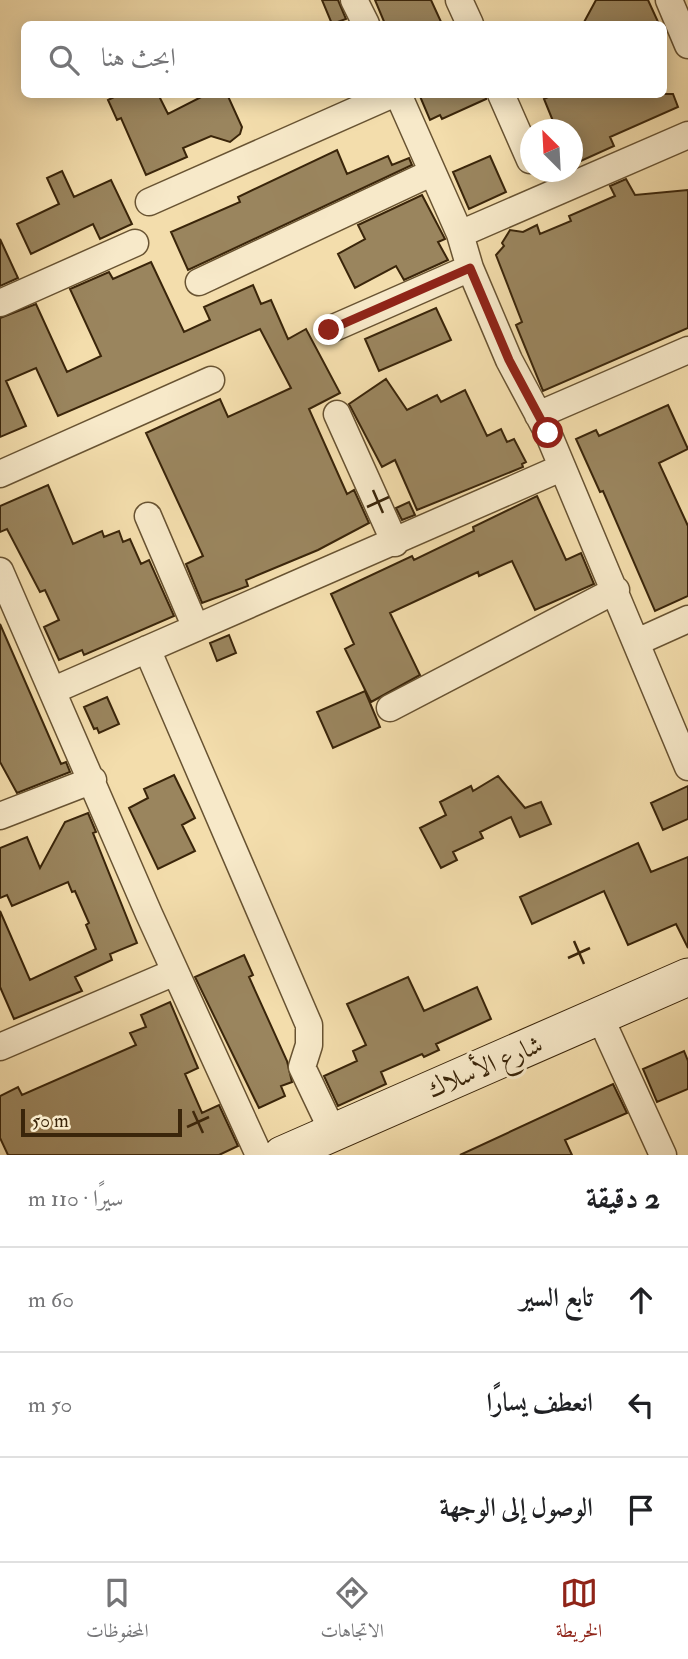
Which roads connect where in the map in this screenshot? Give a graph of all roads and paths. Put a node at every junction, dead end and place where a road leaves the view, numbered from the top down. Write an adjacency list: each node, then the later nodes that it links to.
1 (354, 0): 4 (street)
2 (459, 0): 5 (street)
3 (669, 0): 6 (street)
4 (364, 21)
5 (469, 21)
6 (688, 45)
7 (387, 98): 14 (street)
8 (398, 98): 12 (street)
9 (503, 98): 11 (street)
10 (688, 135): 13 (street)
11 (520, 137)
12 (431, 173): 15 (street); 18 (street)
13 (541, 183): 15 (street)
14 (149, 202)
15 (460, 234): 17 (street)
16 (135, 243): 19 (street)
17 (470, 268): 20 (street); 24 (street)
18 (199, 282)
19 (0, 303)
20 (329, 330)
21 (688, 350): 24 (street)
22 (211, 380): 26 (street)
23 (337, 414): 28 (street)
24 (538, 415): 25 (street)
25 (561, 468): 28 (street); 30 (street)
26 (0, 474)
27 (148, 516): 33 (street)
28 (395, 543): 33 (street)
29 (0, 571): 31 (street)
30 (616, 590): 34 (street); 37 (street)
31 (8, 611): 36 (street)
32 (688, 619): 34 (street)
33 (196, 628): 35 (street)
34 (637, 642): 38 (street)
35 (147, 649): 36 (street); 45 (street)
36 (54, 690): 39 (street)
37 (390, 708)
38 (688, 767)
39 (93, 780): 40 (street); 41 (street)
40 (0, 817)
41 (175, 972): 44 (street); 46 (street)
42 (688, 977): 43 (street, شارع الأسلاك)
43 (600, 1017): 45 (street, شارع الأسلاك); 48 (street)
44 (0, 1047)
45 (333, 1132): 47 (street, شارع الأسلاك)
46 (259, 1155)
47 (282, 1155)
48 (663, 1155)

